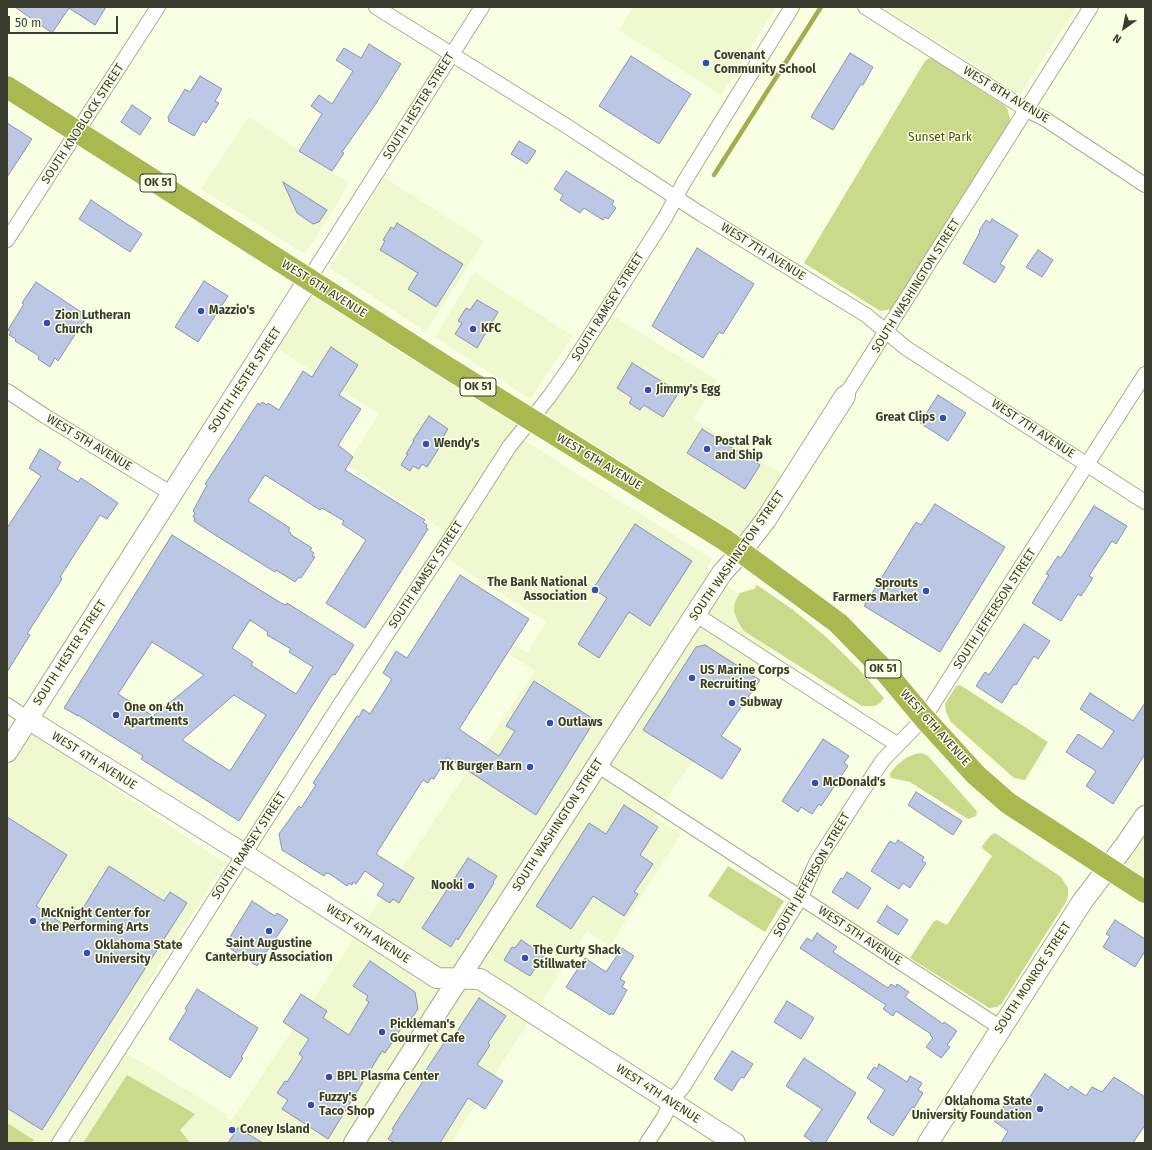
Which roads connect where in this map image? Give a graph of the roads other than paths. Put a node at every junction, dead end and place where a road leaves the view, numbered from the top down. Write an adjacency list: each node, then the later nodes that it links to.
1 (158, 7): 10 (street, SOUTH KNOBLOCK STREET)
2 (376, 7): 7 (street, WEST 7TH AVENUE)
3 (482, 7): 7 (street, SOUTH HESTER STREET)
4 (792, 7): 12 (street, SOUTH RAMSEY STREET)
5 (865, 7): 9 (street, WEST 8TH AVENUE)
6 (1092, 7): 9 (street, SOUTH WASHINGTON STREET)
7 (452, 55): 12 (street, WEST 7TH AVENUE); 14 (street, SOUTH HESTER STREET)
8 (7, 87): 10 (highway, WEST 6TH AVENUE / OK 51)
9 (1027, 110): 11 (street, WEST 8TH AVENUE); 15 (street, SOUTH WASHINGTON STREET)
10 (77, 132): 13 (street, SOUTH KNOBLOCK STREET); 14 (highway, WEST 6TH AVENUE / OK 51)
11 (1145, 185)
12 (676, 198): 15 (street, WEST 7TH AVENUE); 19 (street, SOUTH RAMSEY STREET)
13 (7, 240)
14 (309, 279): 19 (highway, WEST 6TH AVENUE / OK 51); 21 (street, SOUTH HESTER STREET)
15 (886, 333): 18 (street, SOUTH WASHINGTON STREET); 20 (street, WEST 7TH AVENUE)
16 (1145, 374): 20 (street, SOUTH JEFFERSON STREET)
17 (7, 391): 21 (street, WEST 5TH AVENUE)
18 (845, 396): 23 (street, SOUTH WASHINGTON STREET)
19 (531, 420): 23 (highway, WEST 6TH AVENUE / OK 51); 32 (street, SOUTH RAMSEY STREET)
20 (1088, 464): 22 (street, WEST 7TH AVENUE); 26 (street, SOUTH JEFFERSON STREET)
21 (172, 494): 27 (street, SOUTH HESTER STREET)
22 (1145, 502)
23 (741, 552): 24 (street, SOUTH WASHINGTON STREET); 26 (highway, WEST 6TH AVENUE / OK 51)
24 (696, 614): 28 (street); 30 (street, SOUTH WASHINGTON STREET)
25 (7, 705): 27 (street, WEST 4TH AVENUE)
26 (924, 718): 28 (street, SOUTH JEFFERSON STREET); 33 (highway, WEST 6TH AVENUE / OK 51)
27 (28, 719): 29 (street, SOUTH HESTER STREET); 32 (street, WEST 4TH AVENUE)
28 (898, 746): 35 (street, SOUTH JEFFERSON STREET)
29 (7, 752)
30 (597, 765): 35 (street, WEST 5TH AVENUE); 36 (street, SOUTH WASHINGTON STREET)
31 (1145, 816): 33 (street, SOUTH MONROE STREET)
32 (244, 854): 36 (street, WEST 4TH AVENUE); 39 (street, SOUTH RAMSEY STREET)
33 (1108, 868): 34 (highway, WEST 6TH AVENUE / OK 51); 37 (street, SOUTH MONROE STREET)
34 (1145, 892)
35 (800, 897): 37 (street, WEST 5TH AVENUE); 38 (street, SOUTH JEFFERSON STREET)
36 (458, 979): 38 (street, WEST 4TH AVENUE); 40 (street, SOUTH WASHINGTON STREET)
37 (1001, 1028): 43 (street, SOUTH MONROE STREET)
38 (671, 1102): 41 (street, SOUTH JEFFERSON STREET); 42 (street, WEST 4TH AVENUE)
39 (59, 1143)
40 (354, 1143)
41 (647, 1143)
42 (735, 1143)
43 (928, 1143)

